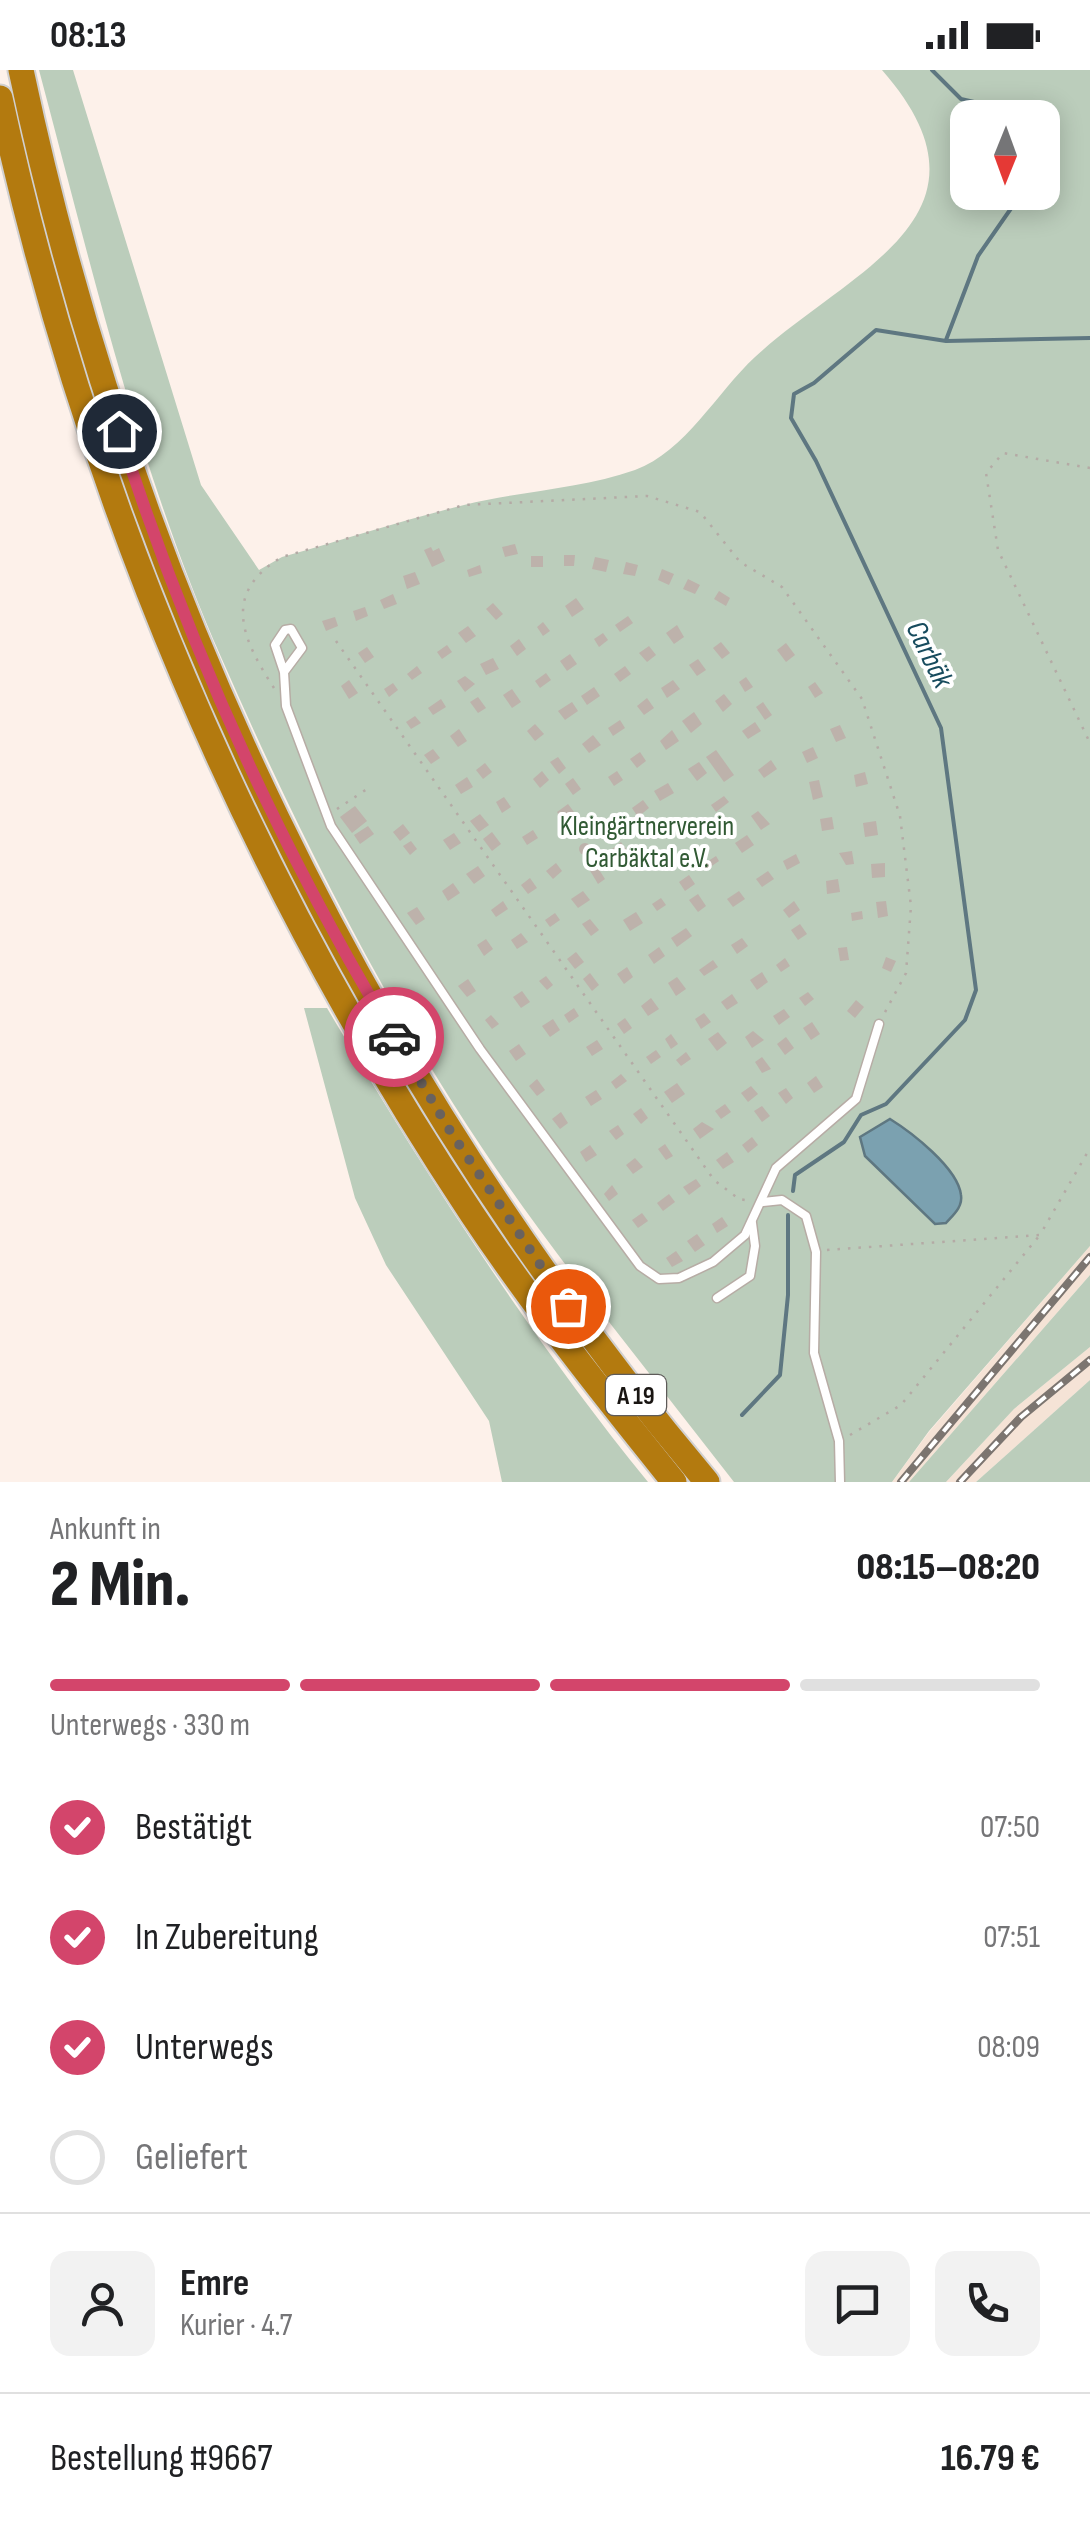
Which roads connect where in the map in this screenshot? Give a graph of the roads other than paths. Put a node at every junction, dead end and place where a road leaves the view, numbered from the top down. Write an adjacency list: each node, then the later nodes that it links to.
1 (21, 70): 9 (highway, A 19)
2 (0, 98): 8 (highway, A 19)
3 (284, 672): 3 (lane); 6 (lane)
4 (879, 1024): 5 (lane)
5 (763, 1202): 6 (lane); 10 (lane)
6 (752, 1224): 7 (lane)
7 (718, 1298)
8 (674, 1482)
9 (707, 1482)
10 (840, 1482)

